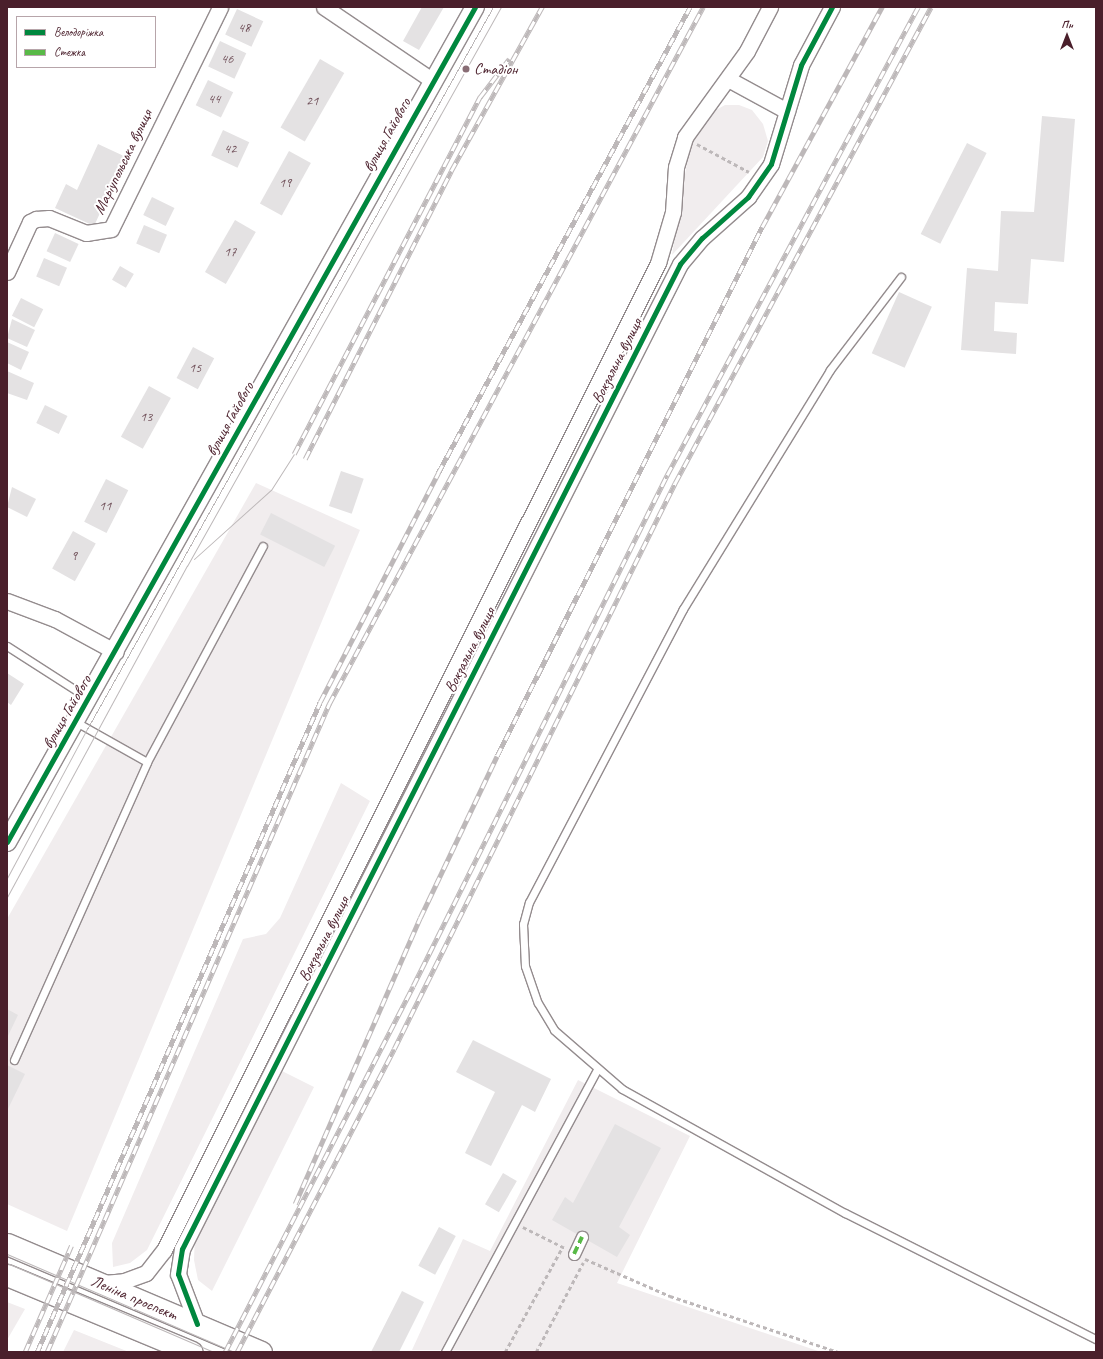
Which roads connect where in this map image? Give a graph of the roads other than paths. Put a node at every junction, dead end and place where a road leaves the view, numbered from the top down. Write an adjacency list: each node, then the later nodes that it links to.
1 (220, 7): 9 (street, Маріупольська вулиця)
2 (324, 7): 7 (street)
3 (475, 7): 7 (street, вулиця Гайового)
4 (770, 7): 6 (street, Вокзальна вулиця)
5 (832, 7): 8 (street, Вокзальна вулиця)
6 (728, 79): 8 (street); 25 (street, Вокзальна вулиця)
7 (432, 80): 14 (street, вулиця Гайового)
8 (788, 111): 26 (street, Вокзальна вулиця)
9 (7, 272)
10 (901, 277): 20 (lane)
11 (263, 546): 17 (lane)
12 (7, 601): 14 (street)
13 (7, 646): 15 (lane)
14 (116, 652): 15 (street, вулиця Гайового)
15 (90, 699): 16 (street, вулиця Гайового)
16 (76, 722): 17 (lane); 18 (street, вулиця Гайового)
17 (147, 762): 19 (lane)
18 (7, 842)
19 (14, 1060)
20 (597, 1070): 27 (lane); 30 (lane)
21 (582, 1237): 23 (street)
22 (7, 1244): 25 (main road, Леніна проспект)
23 (574, 1254)
24 (7, 1275): 28 (main road, Леніна проспект)
25 (98, 1283): 26 (main road, Леніна проспект)
26 (197, 1324): 29 (main road, Леніна проспект)
27 (1096, 1339)
28 (192, 1352)
29 (261, 1352)
30 (445, 1352)

